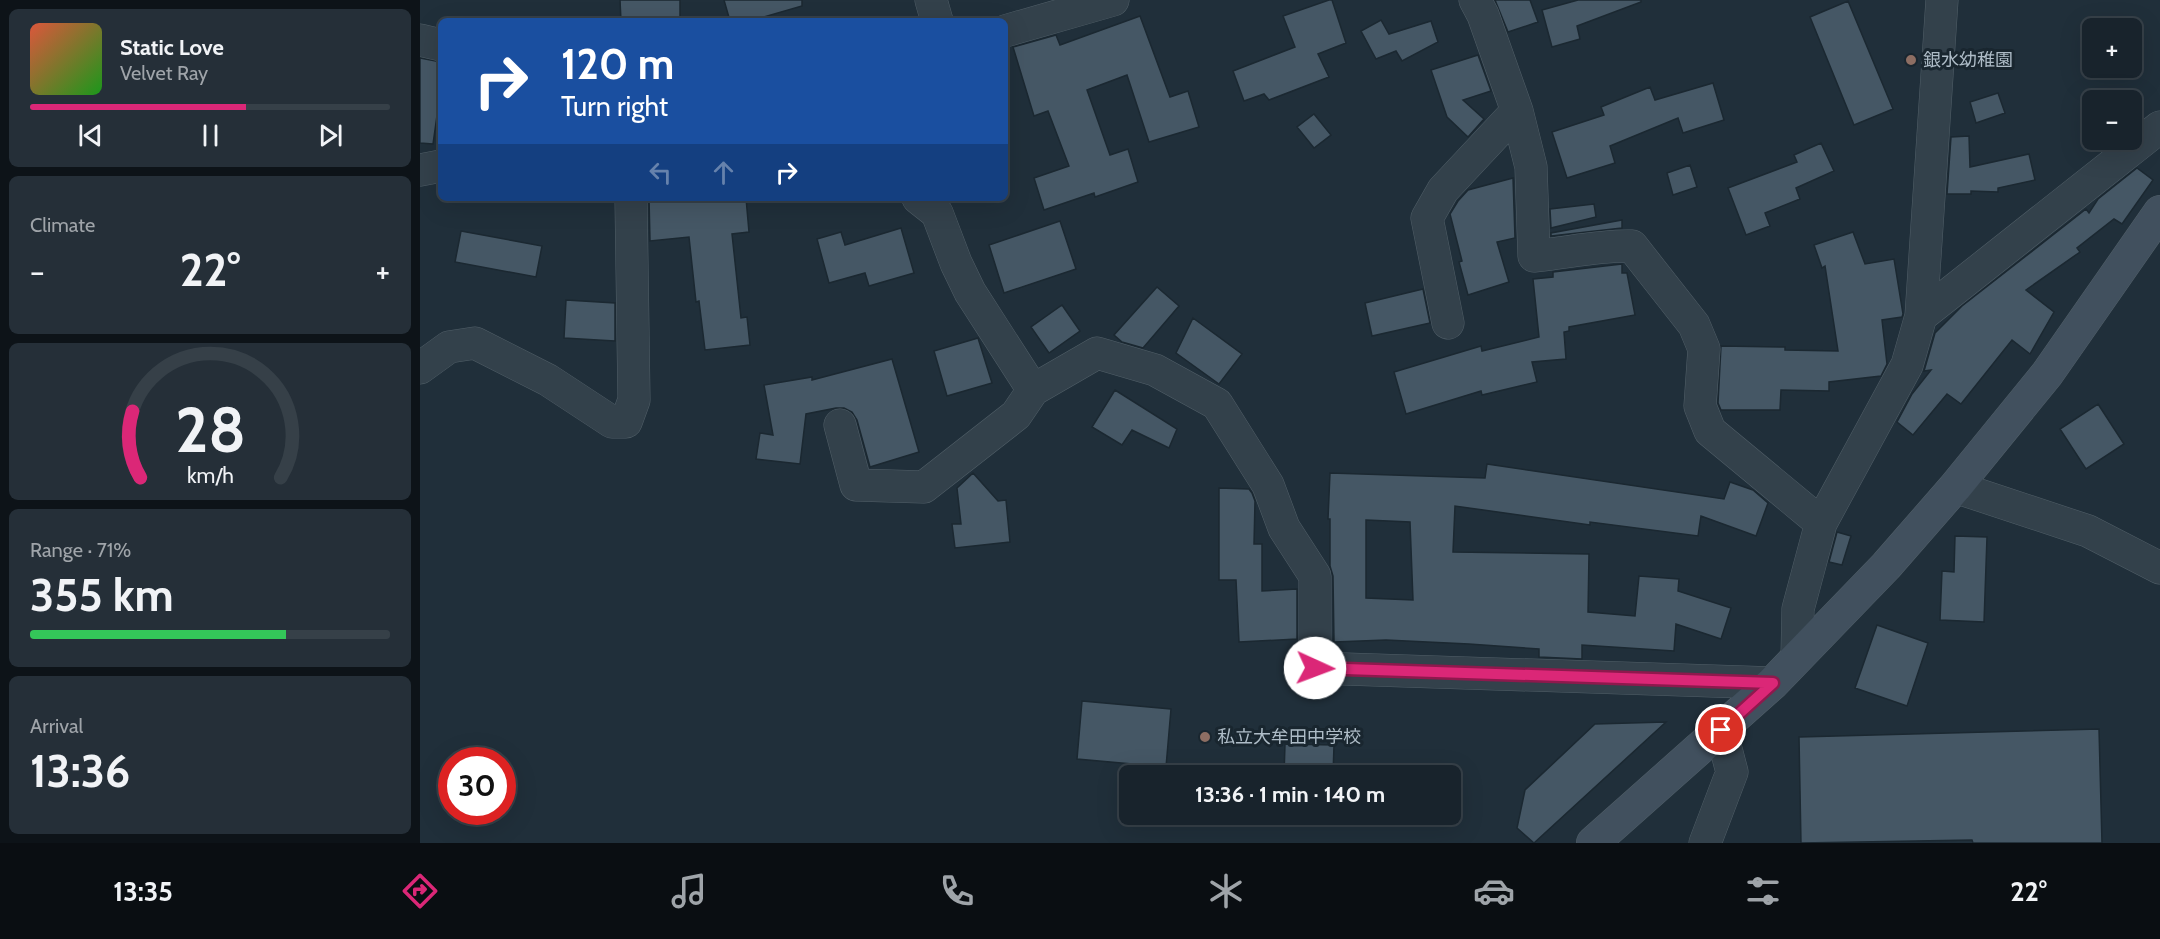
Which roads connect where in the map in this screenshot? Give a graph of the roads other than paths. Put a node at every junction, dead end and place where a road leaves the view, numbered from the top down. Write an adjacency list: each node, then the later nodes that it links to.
1 (931, 0): 5 (street)
2 (1113, 0): 6 (street)
3 (1475, 0): 9 (street)
4 (1942, 0): 16 (street)
5 (936, 18)
6 (1008, 30)
7 (420, 40): 8 (street)
8 (438, 44)
9 (1517, 111): 17 (street); 22 (street)
10 (2160, 127): 16 (street)
11 (438, 167): 12 (street)
12 (420, 170)
13 (631, 201): 18 (street)
14 (922, 201): 19 (street)
15 (2160, 212): 21 (street)
16 (1921, 316): 22 (street)
17 (1448, 323)
18 (420, 368)
19 (1033, 390): 20 (street); 25 (street)
20 (840, 425)
21 (1955, 488): 23 (street); 24 (street)
22 (1821, 523): 24 (street)
23 (2160, 568)
24 (1797, 657): 25 (street)
25 (1773, 683): 26 (street)
26 (1721, 730): 27 (street); 28 (street)
27 (1593, 843)
28 (1705, 843)

